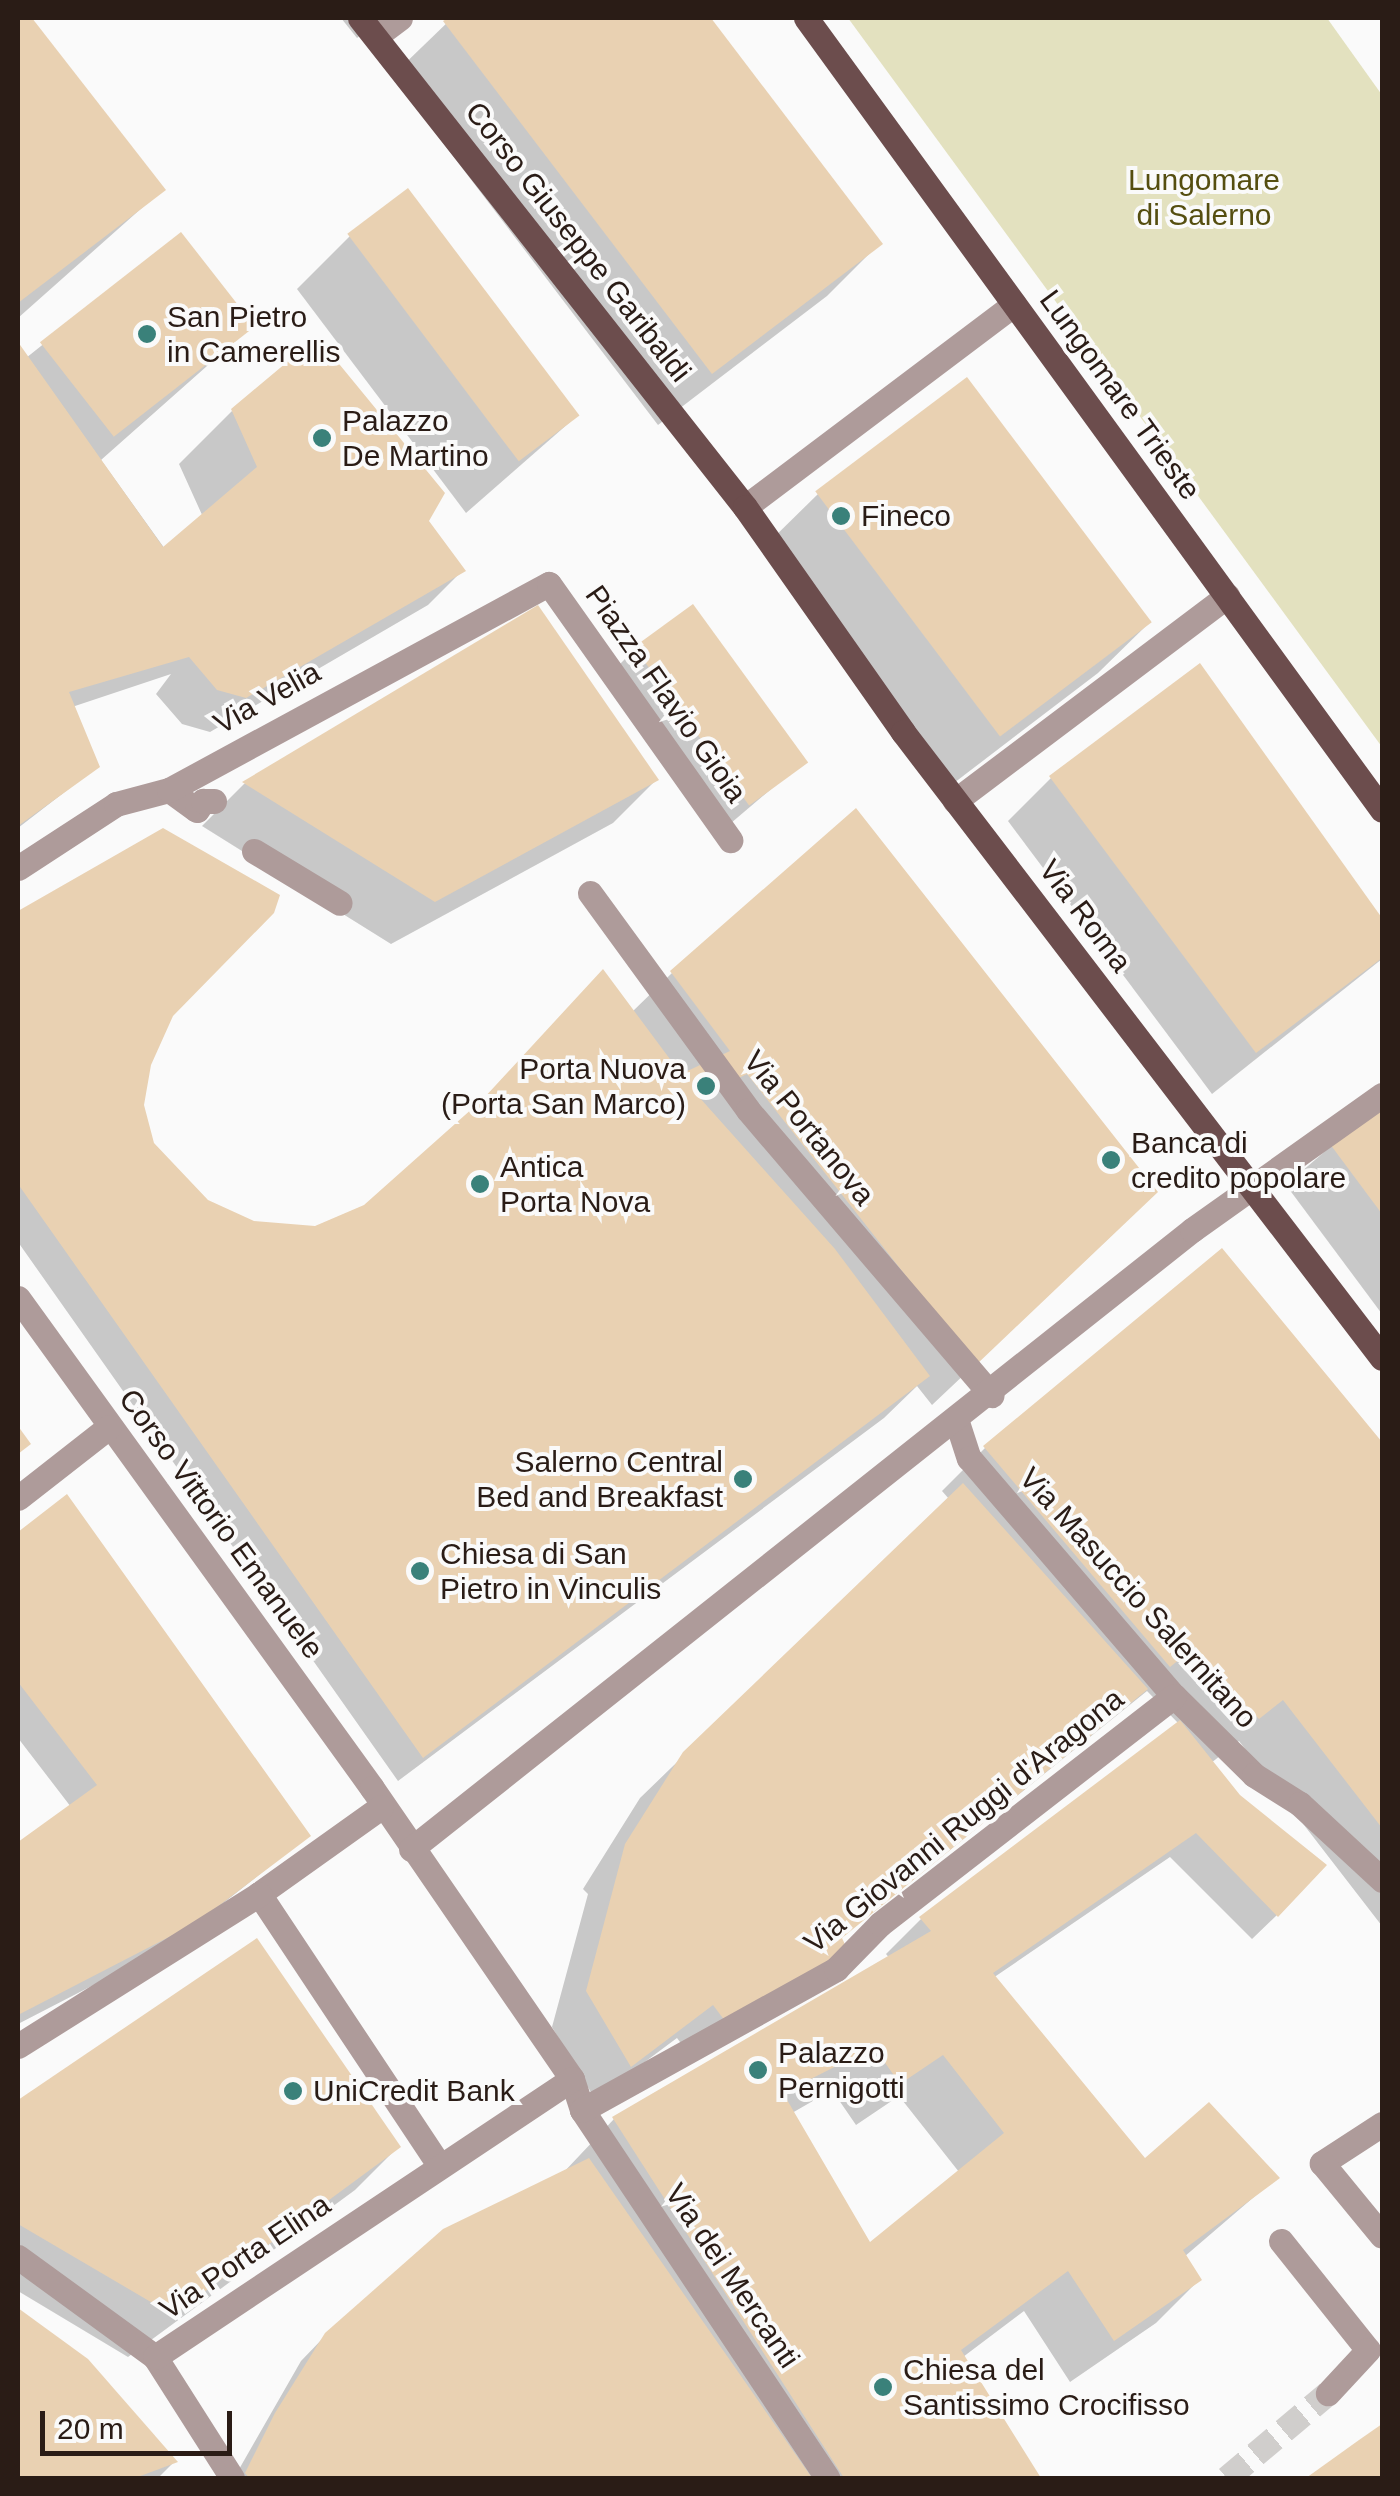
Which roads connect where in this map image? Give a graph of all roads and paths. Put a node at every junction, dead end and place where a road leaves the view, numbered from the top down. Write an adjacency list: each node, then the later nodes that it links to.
1 (400, 18): 3 (street)
2 (806, 18): 4 (main road, Lungomare Trieste)
3 (368, 27): 5 (main road, Corso Giuseppe Garibaldi)
4 (1014, 304): 5 (street); 7 (main road, Lungomare Trieste)
5 (744, 507): 9 (main road, Via Roma)
6 (549, 584): 8 (street, Via Velia); 12 (street, Piazza Flavio Gioia)
7 (1227, 596): 9 (street); 10 (main road, Lungomare Trieste)
8 (169, 790): 11 (street); 14 (street, Via Velia)
9 (956, 801): 18 (main road, Via Roma)
10 (1382, 810)
11 (202, 813)
12 (730, 840)
13 (254, 851): 16 (street)
14 (18, 868)
15 (590, 893): 21 (street, Via Portanova)
16 (340, 902)
17 (1382, 1095): 18 (street)
18 (1253, 1189): 20 (main road, Via Roma); 21 (street)
19 (18, 1298): 23 (street, Corso Vittorio Emanuele)
20 (1382, 1358)
21 (991, 1395): 22 (street)
22 (957, 1422): 25 (street, Via Masuccio Salernitano); 27 (street)
23 (110, 1426): 24 (street); 26 (street, Corso Vittorio Emanuele)
24 (18, 1498)
25 (1174, 1696): 28 (street, Via Masuccio Salernitano); 32 (street, Via Giovanni Ruggi d'Aragona)
26 (376, 1797): 27 (street, Corso Vittorio Emanuele); 29 (street)
27 (411, 1849): 31 (street, Via dei Mercanti)
28 (1382, 1880)
29 (259, 1894): 30 (street); 34 (street)
30 (18, 2046)
31 (572, 2079): 32 (street, Via dei Mercanti); 34 (street, Via Porta Elina)
32 (582, 2110): 41 (street, Via dei Mercanti)
33 (1382, 2124): 35 (street)
34 (439, 2165): 38 (street, Via Porta Elina)
35 (1382, 2236)
36 (1281, 2242): 39 (street)
37 (18, 2257): 38 (street, Via Porta Elina)
38 (155, 2357): 40 (street)
39 (1328, 2393)
40 (232, 2478)
41 (827, 2478)

